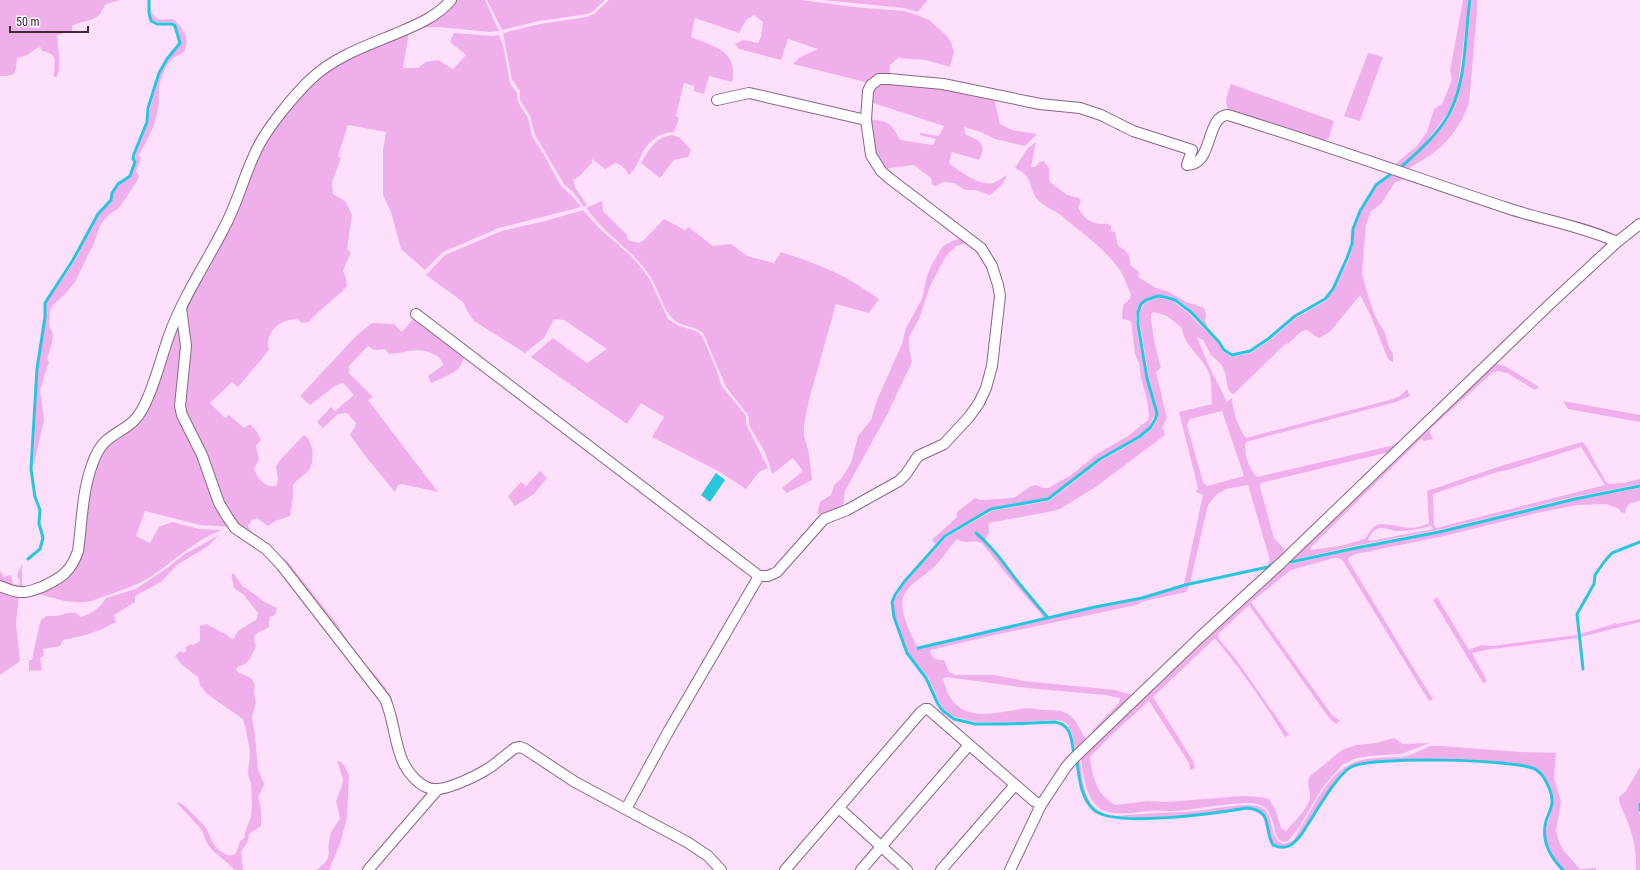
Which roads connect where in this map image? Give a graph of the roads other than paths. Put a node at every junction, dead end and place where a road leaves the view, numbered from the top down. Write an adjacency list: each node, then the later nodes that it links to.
1 (451, 0): 6 (street)
2 (717, 100): 3 (street)
3 (866, 120): 5 (street); 8 (street)
4 (1640, 224): 5 (street)
5 (1617, 242): 13 (street)
6 (181, 308): 9 (street); 12 (street)
7 (416, 314): 8 (street)
8 (759, 576): 15 (street)
9 (0, 586)
10 (969, 745): 11 (street); 14 (street); 16 (street)
11 (1015, 785): 13 (street); 22 (street)
12 (438, 789): 15 (street); 17 (street)
13 (1041, 805): 23 (street)
14 (839, 808): 16 (street); 19 (street)
15 (626, 809): 18 (street)
16 (882, 847): 20 (street); 21 (street)
17 (368, 870)
18 (721, 870)
19 (785, 870)
20 (861, 870)
21 (907, 870)
22 (941, 870)
23 (1010, 870)

